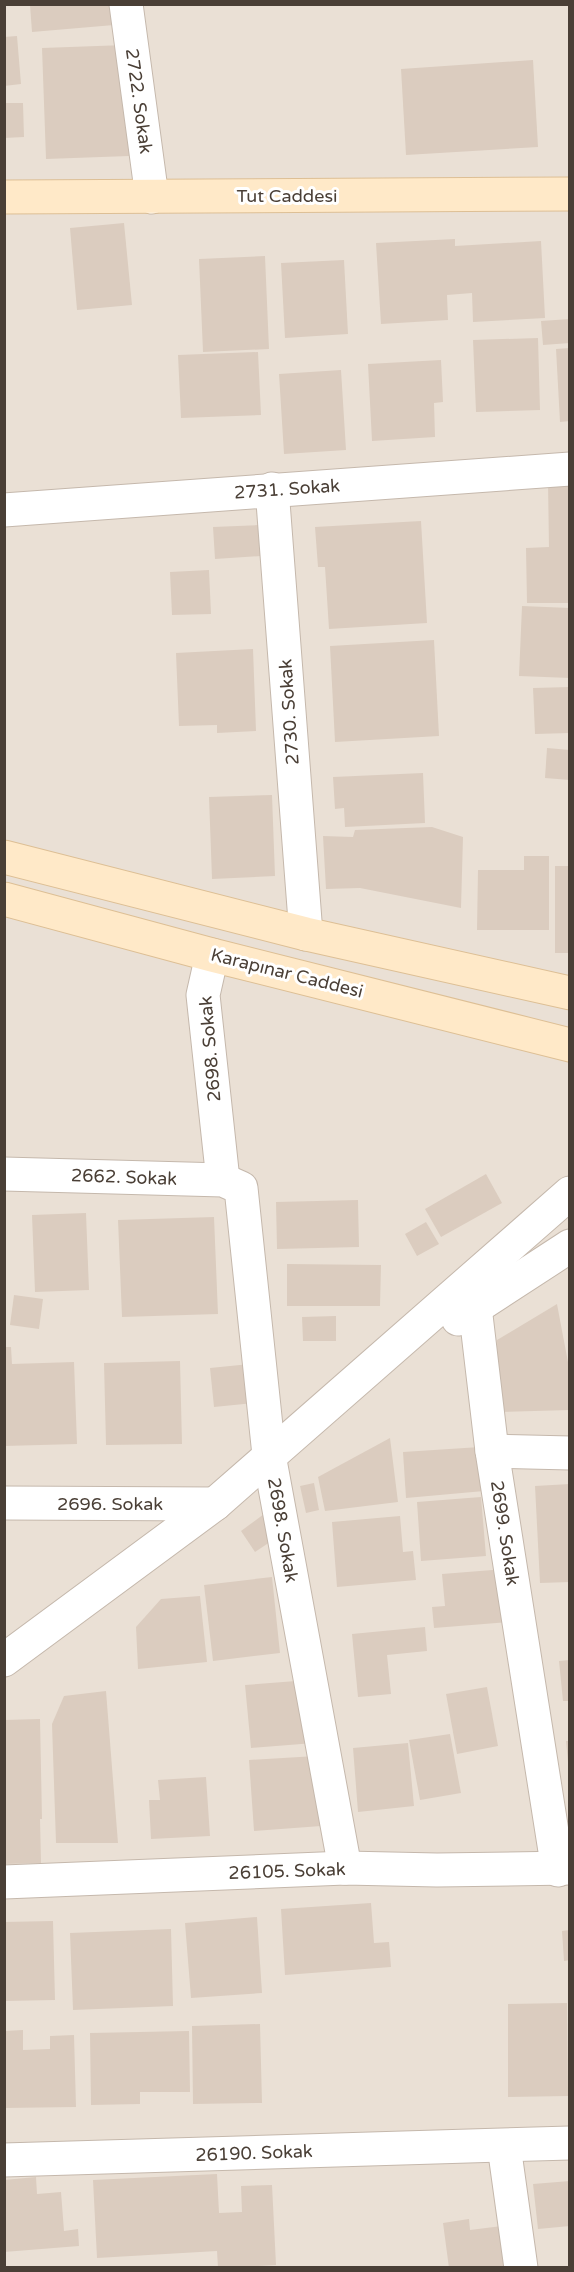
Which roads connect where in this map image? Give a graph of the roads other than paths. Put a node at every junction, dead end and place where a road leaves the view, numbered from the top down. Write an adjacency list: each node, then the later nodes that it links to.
1 (126, 4): 4 (street, 2722. Sokak)
2 (570, 194): 4 (main road, Tut Caddesi)
3 (4, 197): 4 (main road, Tut Caddesi)
4 (152, 197)
5 (570, 470): 6 (street, 2731. Sokak)
6 (272, 489): 7 (street, 2731. Sokak); 10 (street, 2730. Sokak)
7 (4, 510)
8 (4, 857): 10 (main road)
9 (4, 899): 11 (main road, Karapınar Caddesi)
10 (306, 934): 12 (main road)
11 (212, 955): 13 (main road, Karapınar Caddesi); 15 (street, 2698. Sokak)
12 (570, 993)
13 (570, 1045)
14 (4, 1174): 15 (street, 2662. Sokak)
15 (232, 1184): 21 (street, 2698. Sokak)
16 (570, 1193): 21 (street)
17 (570, 1246): 18 (street)
18 (475, 1307): 19 (street, 2699. Sokak); 21 (street)
19 (492, 1451): 20 (street); 26 (street, 2699. Sokak)
20 (570, 1453)
21 (269, 1455): 23 (street); 25 (street, 2698. Sokak)
22 (4, 1503): 23 (street, 2696. Sokak)
23 (214, 1504): 24 (street)
24 (4, 1660)
25 (345, 1868): 26 (street, 26105. Sokak); 27 (street, 26105. Sokak)
26 (564, 1869)
27 (4, 1882)
28 (570, 2143): 29 (street, 26190. Sokak)
29 (504, 2146): 30 (street, 26190. Sokak); 31 (street)
30 (4, 2160)
31 (521, 2268)

